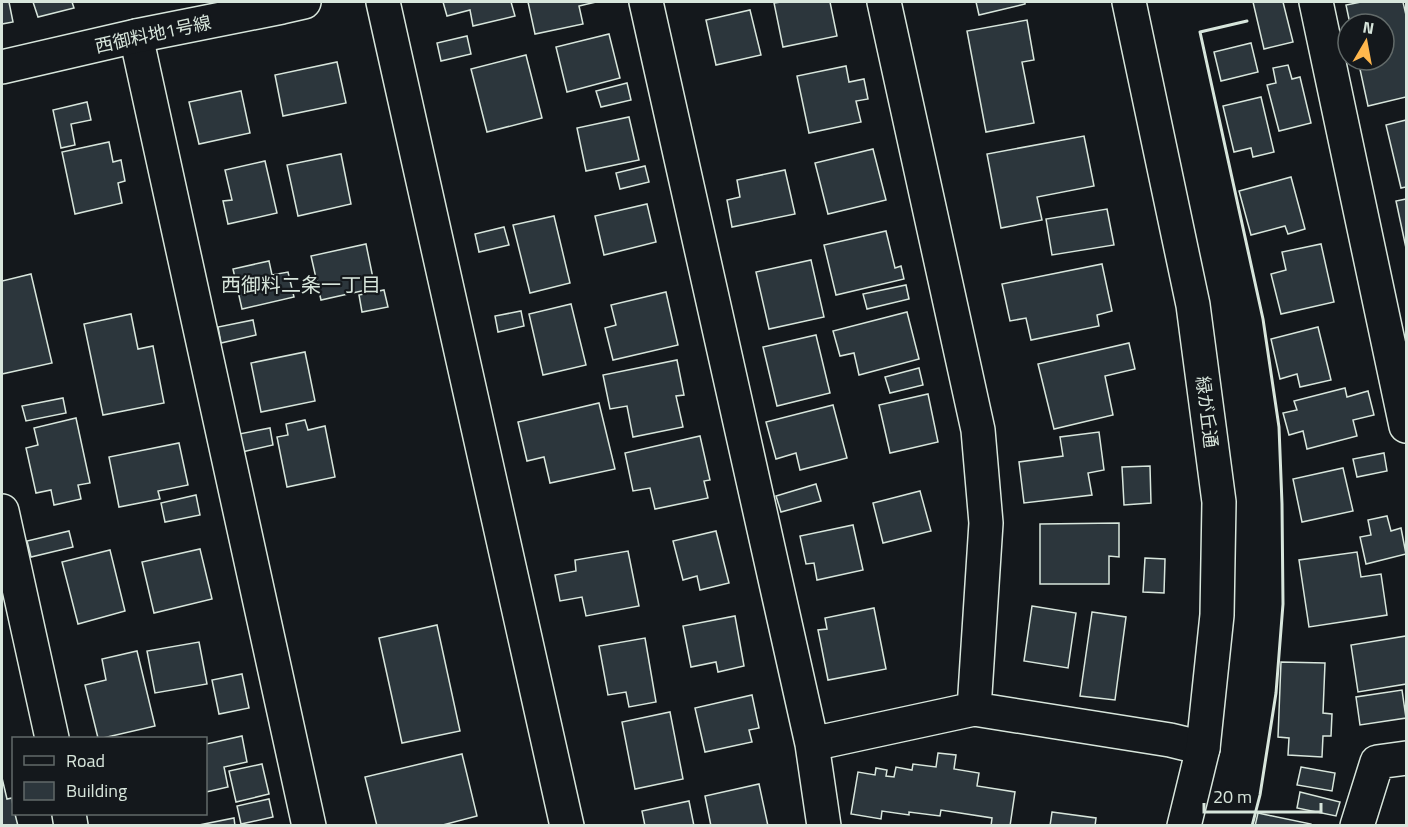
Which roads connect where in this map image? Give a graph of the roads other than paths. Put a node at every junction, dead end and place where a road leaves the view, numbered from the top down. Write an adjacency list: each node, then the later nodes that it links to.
1 (304, 2): 7 (street, 西御料地1号線)
2 (383, 2): 17 (street)
3 (646, 2): 13 (street)
4 (884, 2): 11 (street)
5 (1129, 2): 14 (street, 緑が丘通)
6 (1316, 2): 9 (street)
7 (136, 36): 8 (street, 西御料地1号線); 16 (street)
8 (2, 67)
9 (1407, 426)
10 (2, 511): 12 (street)
11 (974, 709): 13 (street); 14 (street)
12 (52, 737)
13 (812, 744): 18 (street)
14 (1203, 748): 19 (street, 緑が丘通)
15 (1407, 758): 20 (street)
16 (309, 825)
17 (567, 825)
18 (824, 825)
19 (1184, 825)
20 (1357, 825)

